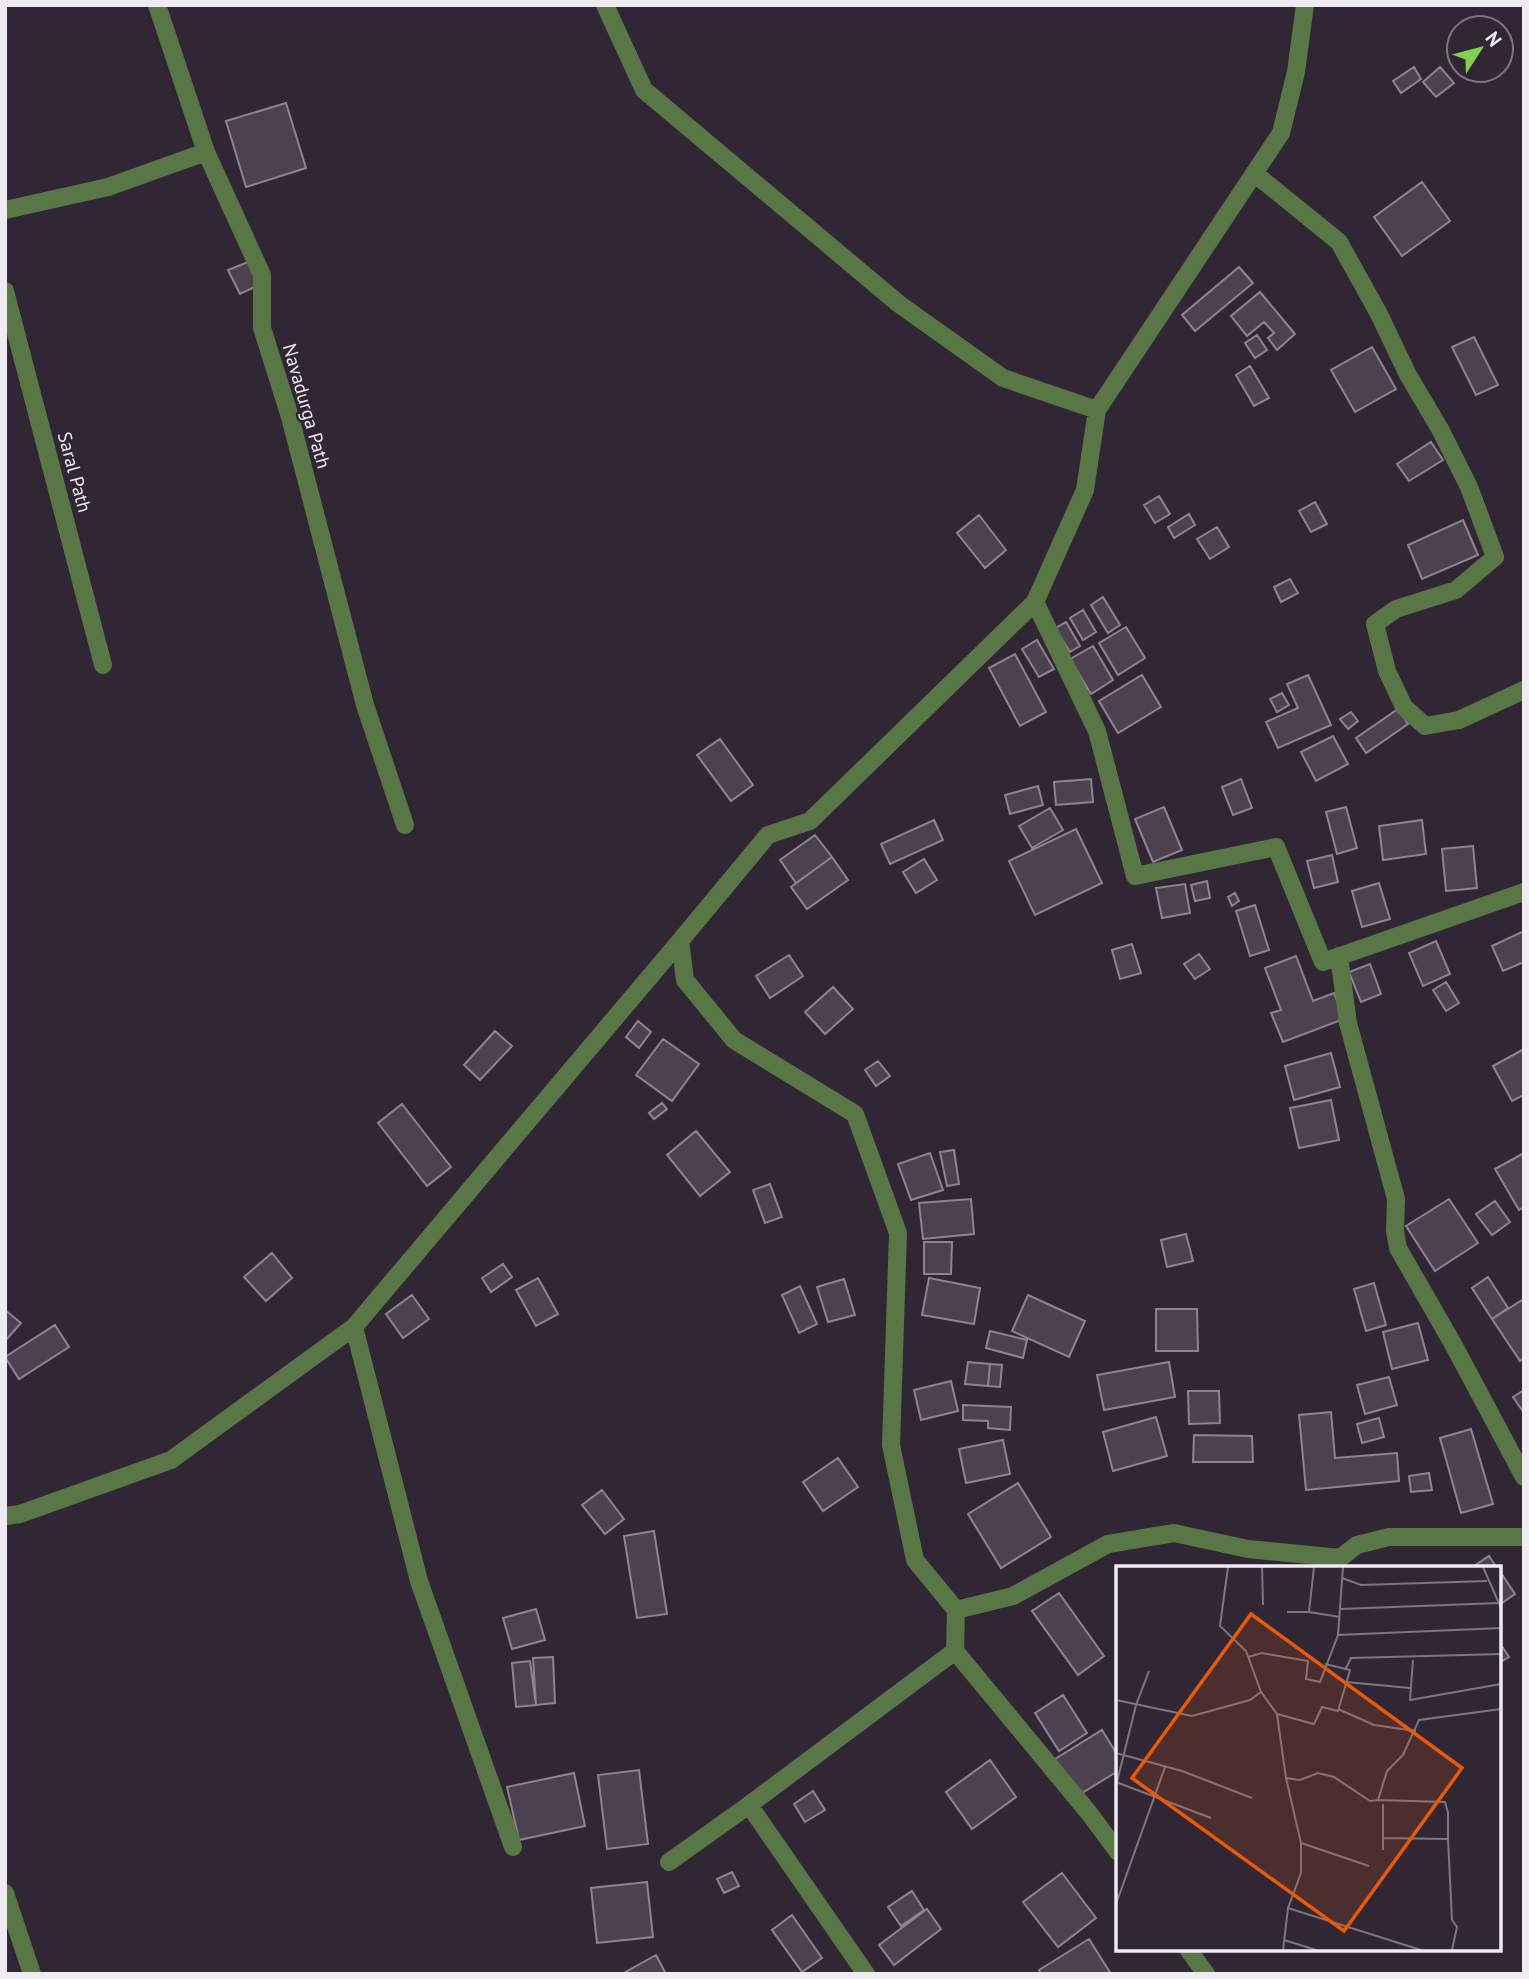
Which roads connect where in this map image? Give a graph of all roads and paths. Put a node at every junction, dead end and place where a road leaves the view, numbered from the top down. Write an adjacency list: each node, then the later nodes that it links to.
1 (157, 5): 4 (street, Navadurga Path)
2 (605, 5): 8 (street)
3 (1305, 5): 5 (street)
4 (206, 152): 6 (street); 12 (street, Navadurga Path)
5 (1254, 173): 8 (street); 11 (street)
6 (5, 210)
7 (5, 290): 10 (street, Saral Path)
8 (1097, 410): 9 (street)
9 (1035, 602): 14 (street); 15 (street)
10 (103, 665)
11 (1524, 690)
12 (405, 825)
13 (1524, 892): 15 (street)
14 (680, 941): 16 (street); 20 (street)
15 (1339, 956): 17 (street)
16 (354, 1326): 18 (street); 23 (street)
17 (1524, 1477)
18 (5, 1516)
19 (1524, 1537): 20 (street)
20 (956, 1611): 21 (street)
21 (955, 1651): 22 (street); 24 (street)
22 (749, 1805): 25 (street); 29 (street)
23 (513, 1847)
24 (1116, 1849)
25 (669, 1862)
26 (5, 1893): 28 (street)
27 (1189, 1951): 30 (street)
28 (32, 1974)
29 (866, 1974)
30 (1206, 1974)

